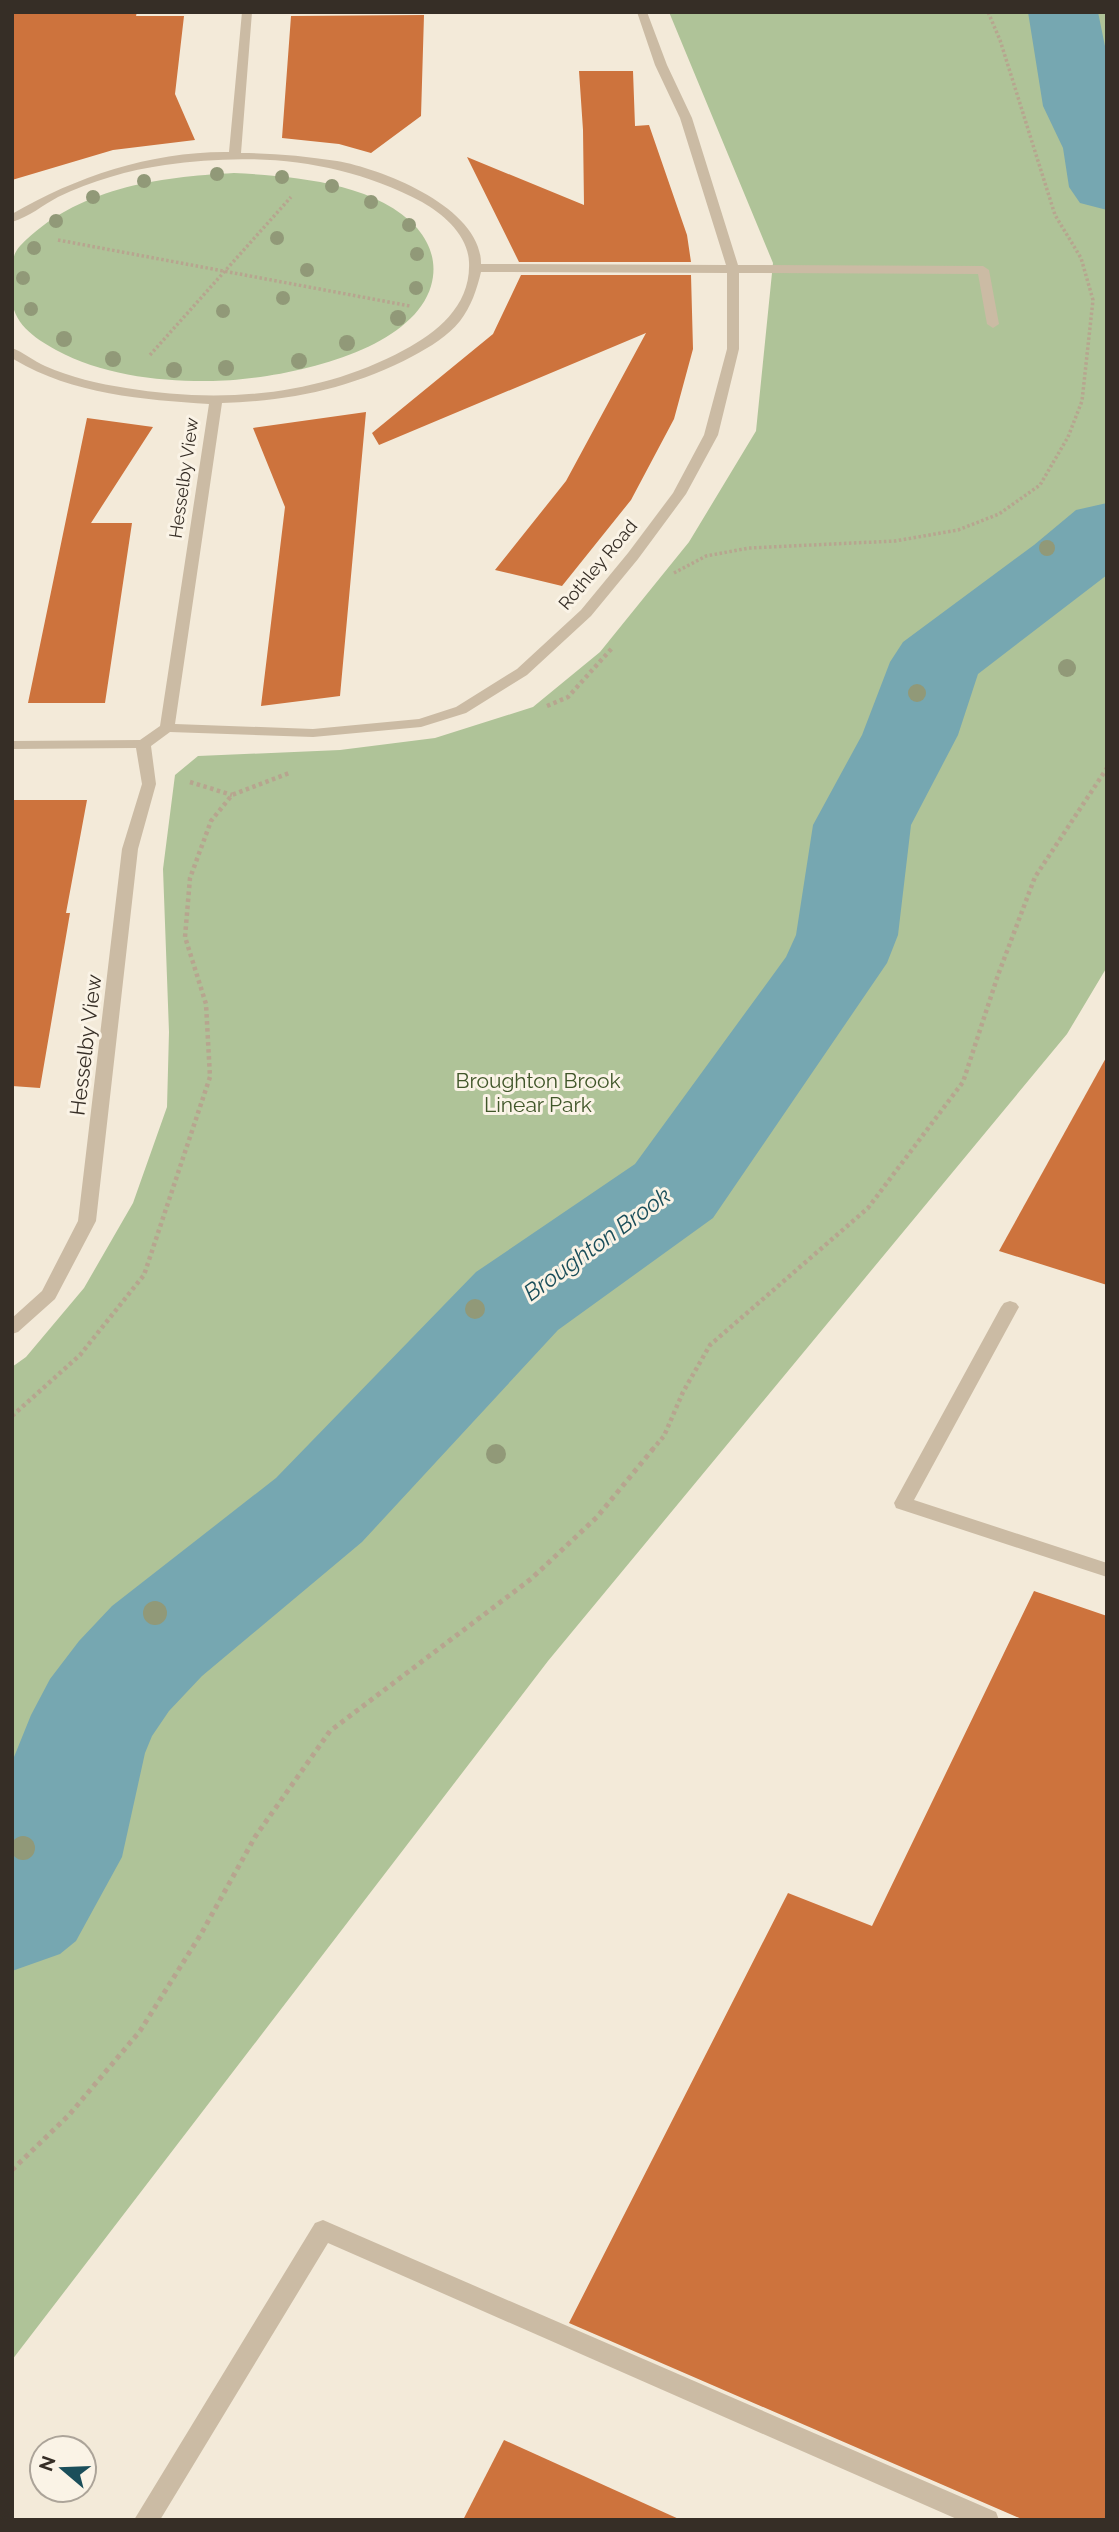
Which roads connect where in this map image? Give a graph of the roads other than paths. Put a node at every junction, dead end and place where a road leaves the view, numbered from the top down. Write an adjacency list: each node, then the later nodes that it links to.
1 (247, 12): 3 (street)
2 (642, 12): 6 (street, Rothley Road)
3 (235, 155): 4 (street); 5 (street)
4 (12, 219)
5 (475, 268): 6 (street); 9 (street)
6 (733, 269): 7 (street); 10 (street, Rothley Road)
7 (993, 324)
8 (12, 352): 9 (street)
9 (216, 400): 10 (street, Hesselby View)
10 (167, 728): 11 (street)
11 (143, 744): 12 (street); 14 (street, Hesselby View)
12 (12, 745)
13 (1010, 1307): 15 (street)
14 (12, 1328)
15 (1107, 1570)
16 (146, 2520): 17 (street)
17 (987, 2520)

